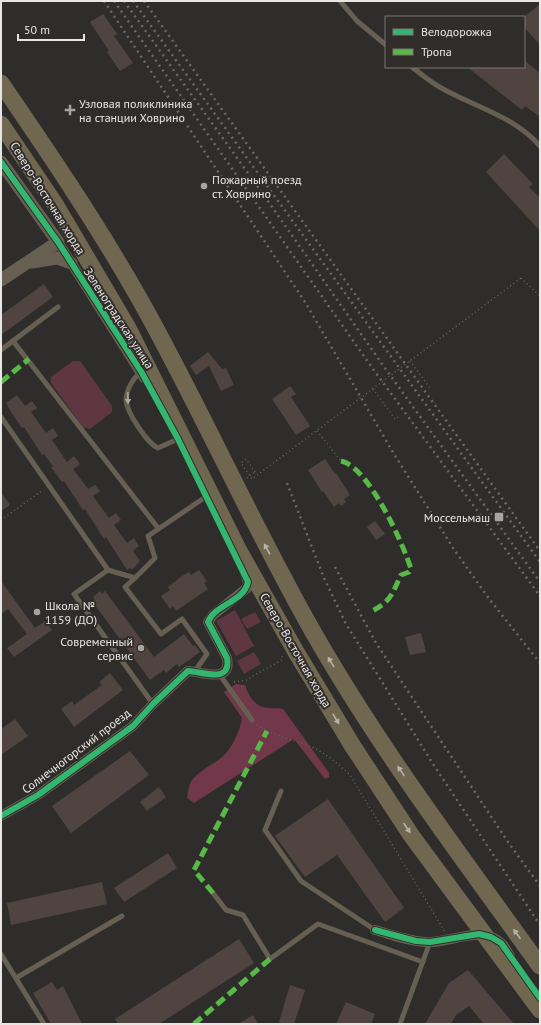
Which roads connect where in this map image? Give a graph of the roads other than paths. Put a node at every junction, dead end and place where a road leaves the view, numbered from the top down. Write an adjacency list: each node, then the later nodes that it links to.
1 (340, 1): 2 (lane)
2 (385, 45)
3 (413, 68): 6 (lane)
4 (1, 83): 34 (main road, Северо-Восточная хорда, one-way to 4, bridge)
5 (1, 124): 37 (main road, Северо-Восточная хорда, one-way to 37, bridge)
6 (540, 146)
7 (1, 162): 8 (street, Зеленоградская улица)
8 (58, 242): 9 (street, Зеленоградская улица); 10 (street)
9 (71, 263): 10 (street); 15 (street, Зеленоградская улица)
10 (24, 264): 11 (street)
11 (1, 280)
12 (58, 307): 13 (lane)
13 (13, 341): 14 (lane); 19 (lane)
14 (1, 350)
15 (142, 373): 17 (street, Зеленоградская улица); 17 (lane, one-way to 17)
16 (1, 417): 20 (lane)
17 (178, 439): 18 (street, Зеленоградская улица)
18 (206, 495): 19 (lane); 23 (street)
19 (158, 528): 21 (lane)
20 (108, 570): 21 (lane); 24 (lane)
21 (135, 578): 22 (lane)
22 (195, 671): 23 (street); 24 (street, Солнечногорский проезд)
23 (219, 674): 25 (lane)
24 (153, 704): 27 (street, Солнечногорский проезд)
25 (253, 722)
26 (281, 791): 30 (lane)
27 (1, 816)
28 (213, 893): 33 (lane)
29 (122, 916): 35 (lane)
30 (375, 930): 31 (street)
31 (430, 942): 33 (lane); 36 (street)
32 (1, 954): 35 (lane)
33 (423, 962): 39 (lane)
34 (540, 966)
35 (16, 978): 38 (lane)
36 (540, 998)
37 (540, 1010)
38 (44, 1024)
39 (400, 1024)

